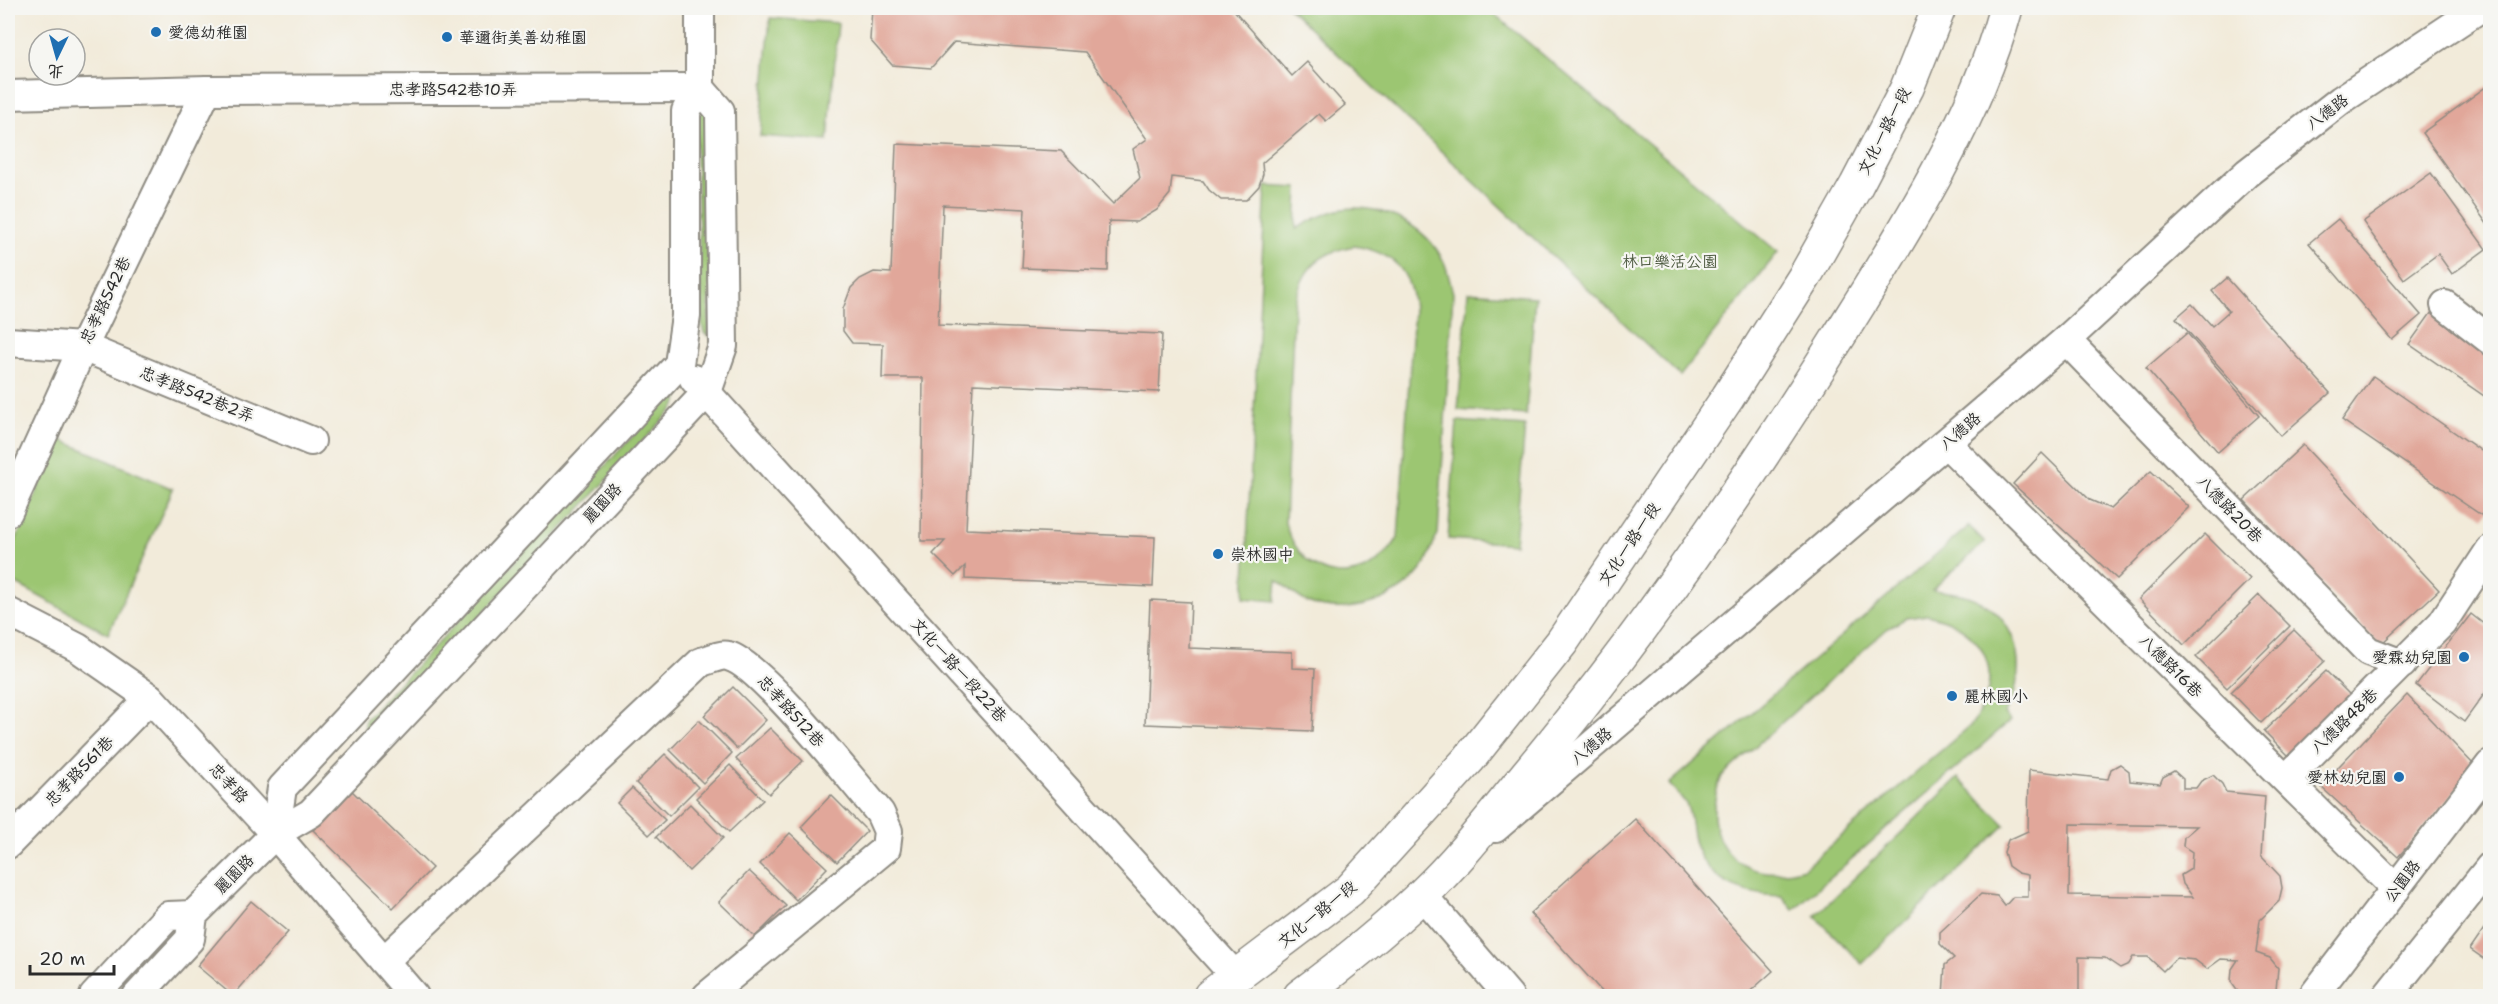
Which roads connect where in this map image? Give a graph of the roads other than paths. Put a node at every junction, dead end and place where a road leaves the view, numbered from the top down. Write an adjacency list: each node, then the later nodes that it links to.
1 (700, 8): 7 (street)
2 (1939, 8): 34 (main road, 文化一路一段)
3 (2006, 8): 6 (main road)
4 (2017, 8): 6 (main road)
5 (2480, 8): 11 (street, 八德路)
6 (1985, 69): 28 (main road)
7 (700, 88): 8 (street, 忠孝路542巷10弄); 15 (street); 16 (street, 麗園路)
8 (207, 90): 9 (street, 忠孝路542巷10弄); 14 (street, 忠孝路542巷)
9 (8, 95)
10 (2445, 306): 12 (street)
11 (2066, 340): 18 (street, 八德路); 22 (street, 八德路20巷)
12 (2490, 340)
13 (8, 342): 14 (street, 忠孝路542巷2弄)
14 (83, 347): 17 (street, 忠孝路542巷2弄); 19 (street, 忠孝路542巷)
15 (679, 364): 16 (street, 文化一路一段22巷); 26 (street)
16 (707, 392): 26 (street, 麗園路); 34 (street, 文化一路一段22巷)
17 (311, 441)
18 (1946, 443): 25 (street, 八德路16巷); 28 (street, 八德路)
19 (8, 512)
20 (2490, 550): 22 (street, 八德路48巷)
21 (8, 612): 23 (street, 忠孝路)
22 (2402, 664): 25 (street, 八德路48巷)
23 (150, 698): 26 (street, 忠孝路); 27 (street, 忠孝路561巷)
24 (2490, 765): 30 (street, 公園路)
25 (2286, 779): 30 (street, 八德路16巷)
26 (275, 834): 32 (street, 麗園路); 33 (street, 忠孝路)
27 (8, 843)
28 (1450, 867): 31 (main road)
29 (2490, 867): 43 (street)
30 (2396, 889): 36 (street, 公園路)
31 (1422, 895): 35 (main road); 42 (street)
32 (193, 915): 37 (street); 38 (street)
33 (384, 961): 39 (street, 忠孝路); 40 (street, 忠孝路512巷)
34 (1237, 978): 41 (main road, 文化一路一段)
35 (1305, 995)
36 (2317, 995)
37 (94, 996)
38 (137, 996)
39 (414, 996)
40 (707, 996)
41 (1210, 996)
42 (1509, 996)
43 (2387, 996)

